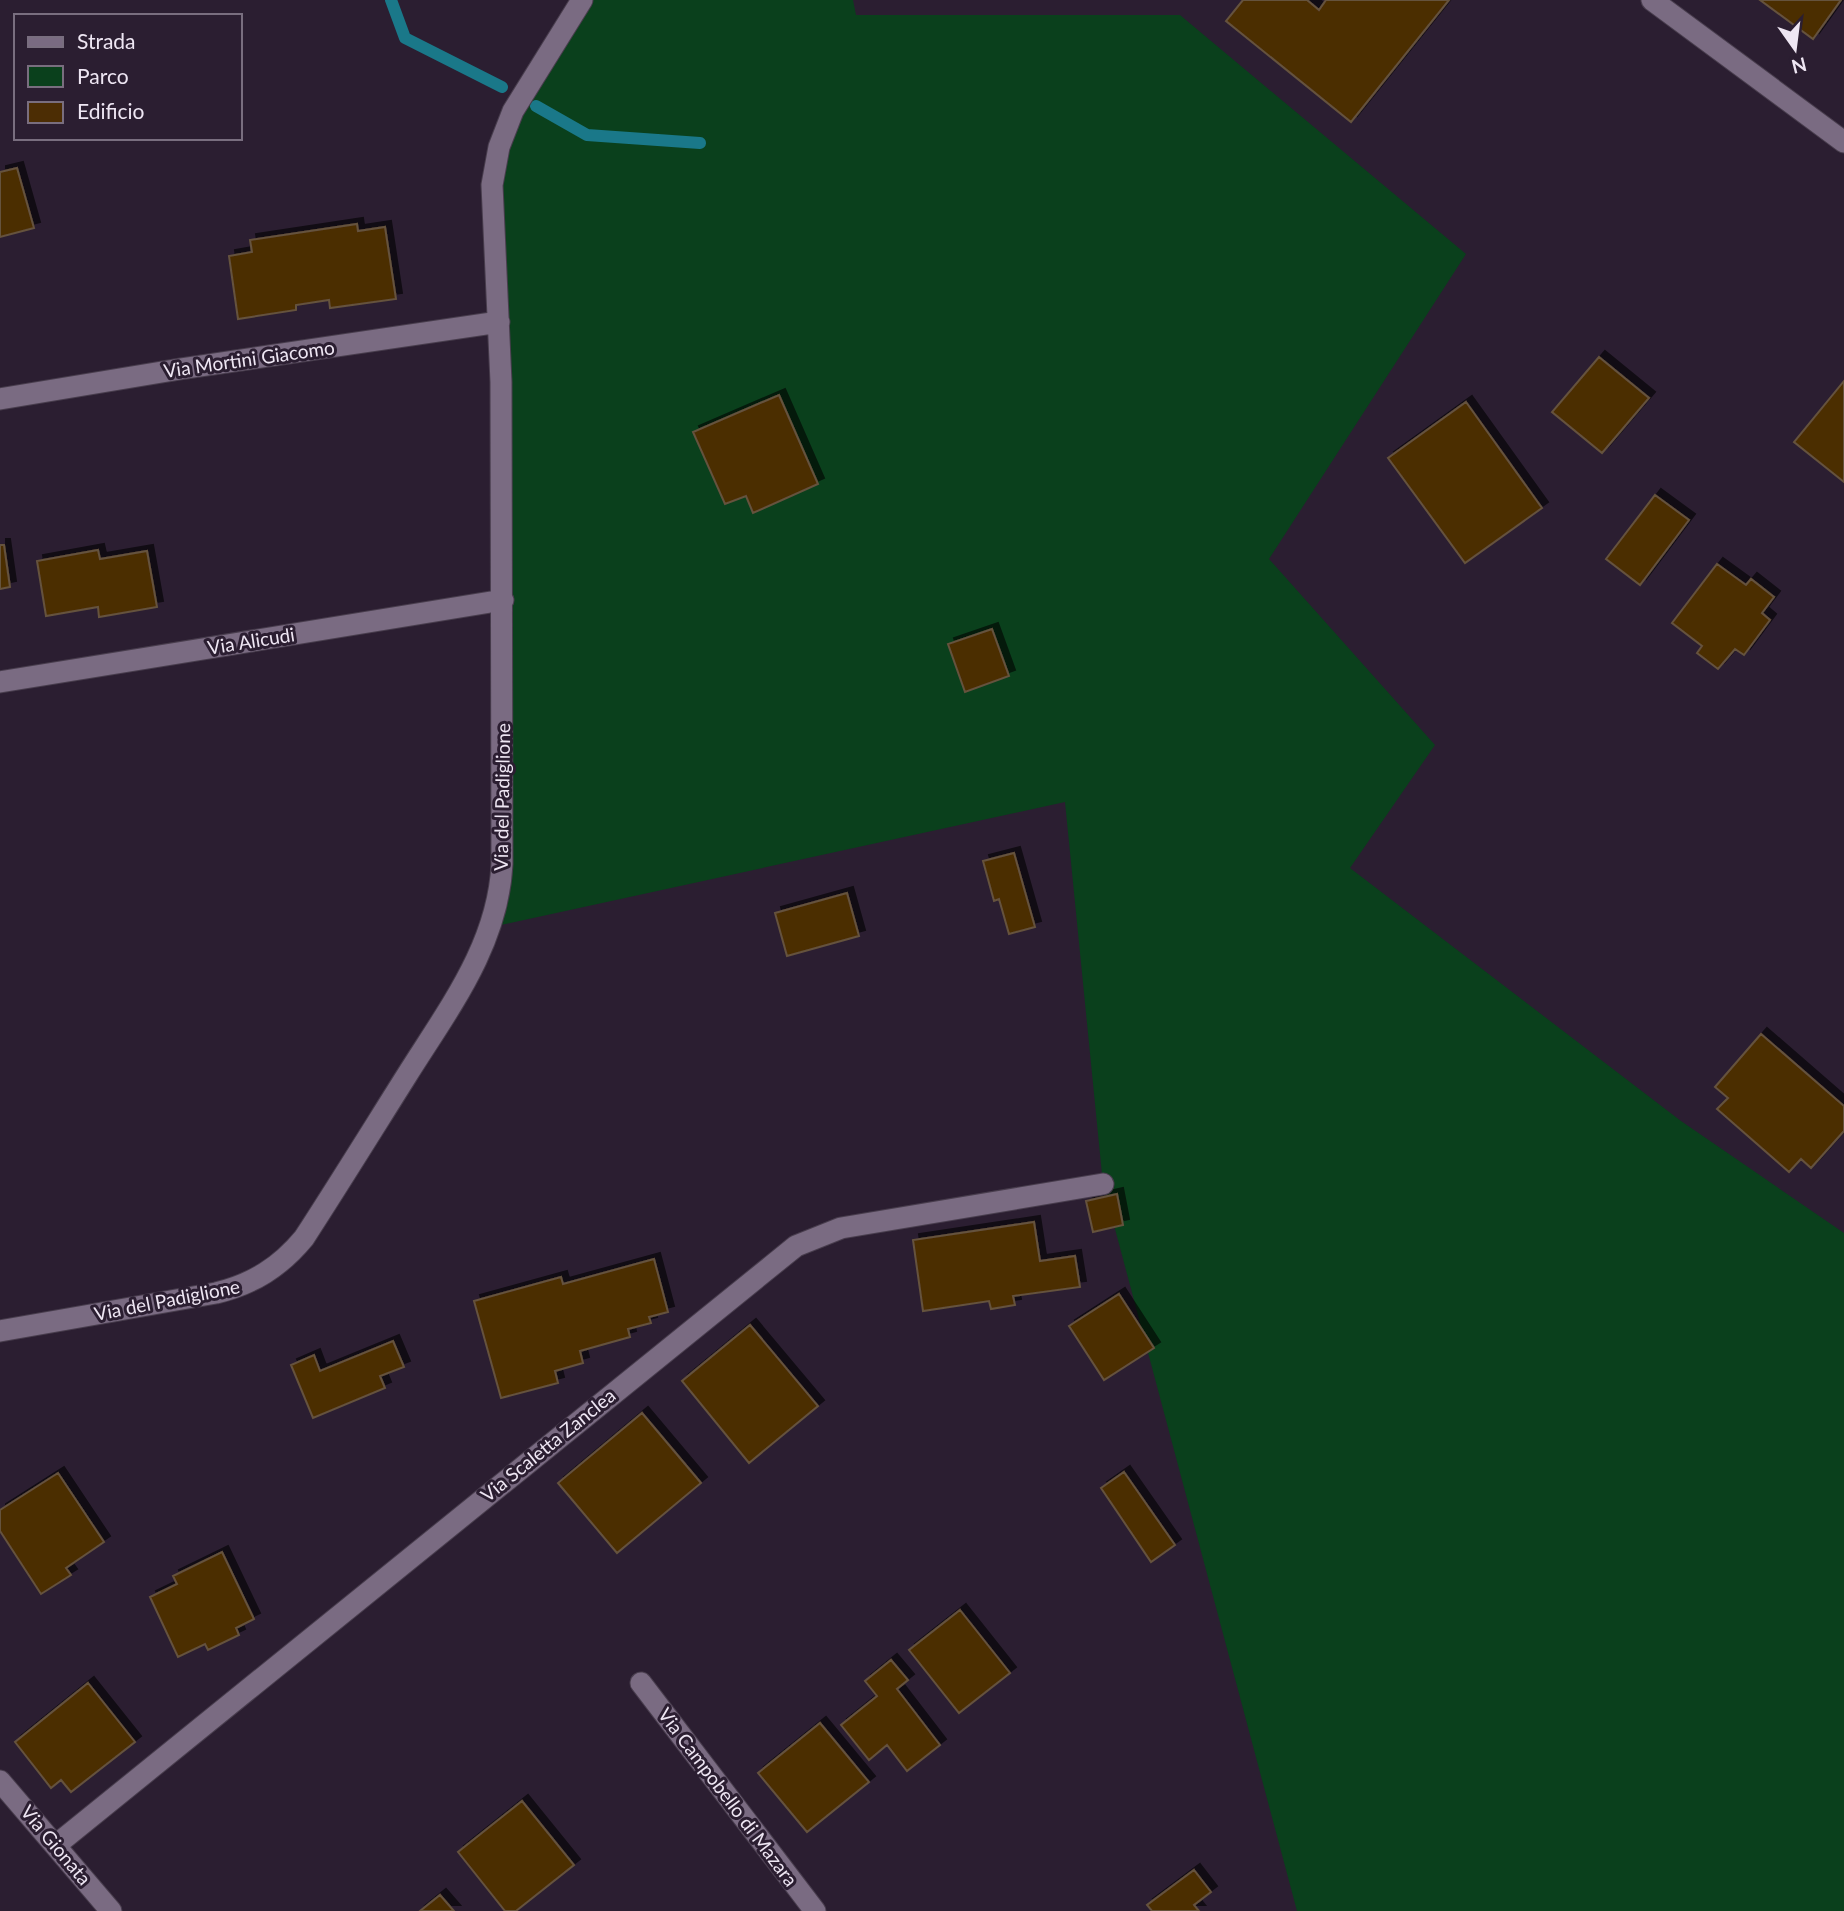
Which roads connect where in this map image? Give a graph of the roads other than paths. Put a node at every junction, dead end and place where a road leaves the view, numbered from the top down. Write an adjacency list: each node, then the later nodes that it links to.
1 (582, 0): 4 (street, Via del Padiglione)
2 (1652, 0): 3 (street)
3 (1844, 142)
4 (499, 322): 5 (street, Via Mortini Giacomo); 6 (street, Via del Padiglione)
5 (0, 399)
6 (503, 600): 7 (street, Via Alicudi); 9 (street, Via del Padiglione)
7 (0, 682)
8 (1103, 1184): 12 (street, Via Scaletta Zanclea)
9 (0, 1331)
10 (641, 1683): 14 (street, Via Campobello di Mazara)
11 (0, 1780): 12 (street, Via Gionata)
12 (56, 1845): 13 (street, Via Gionata)
13 (111, 1911)
14 (815, 1911)

